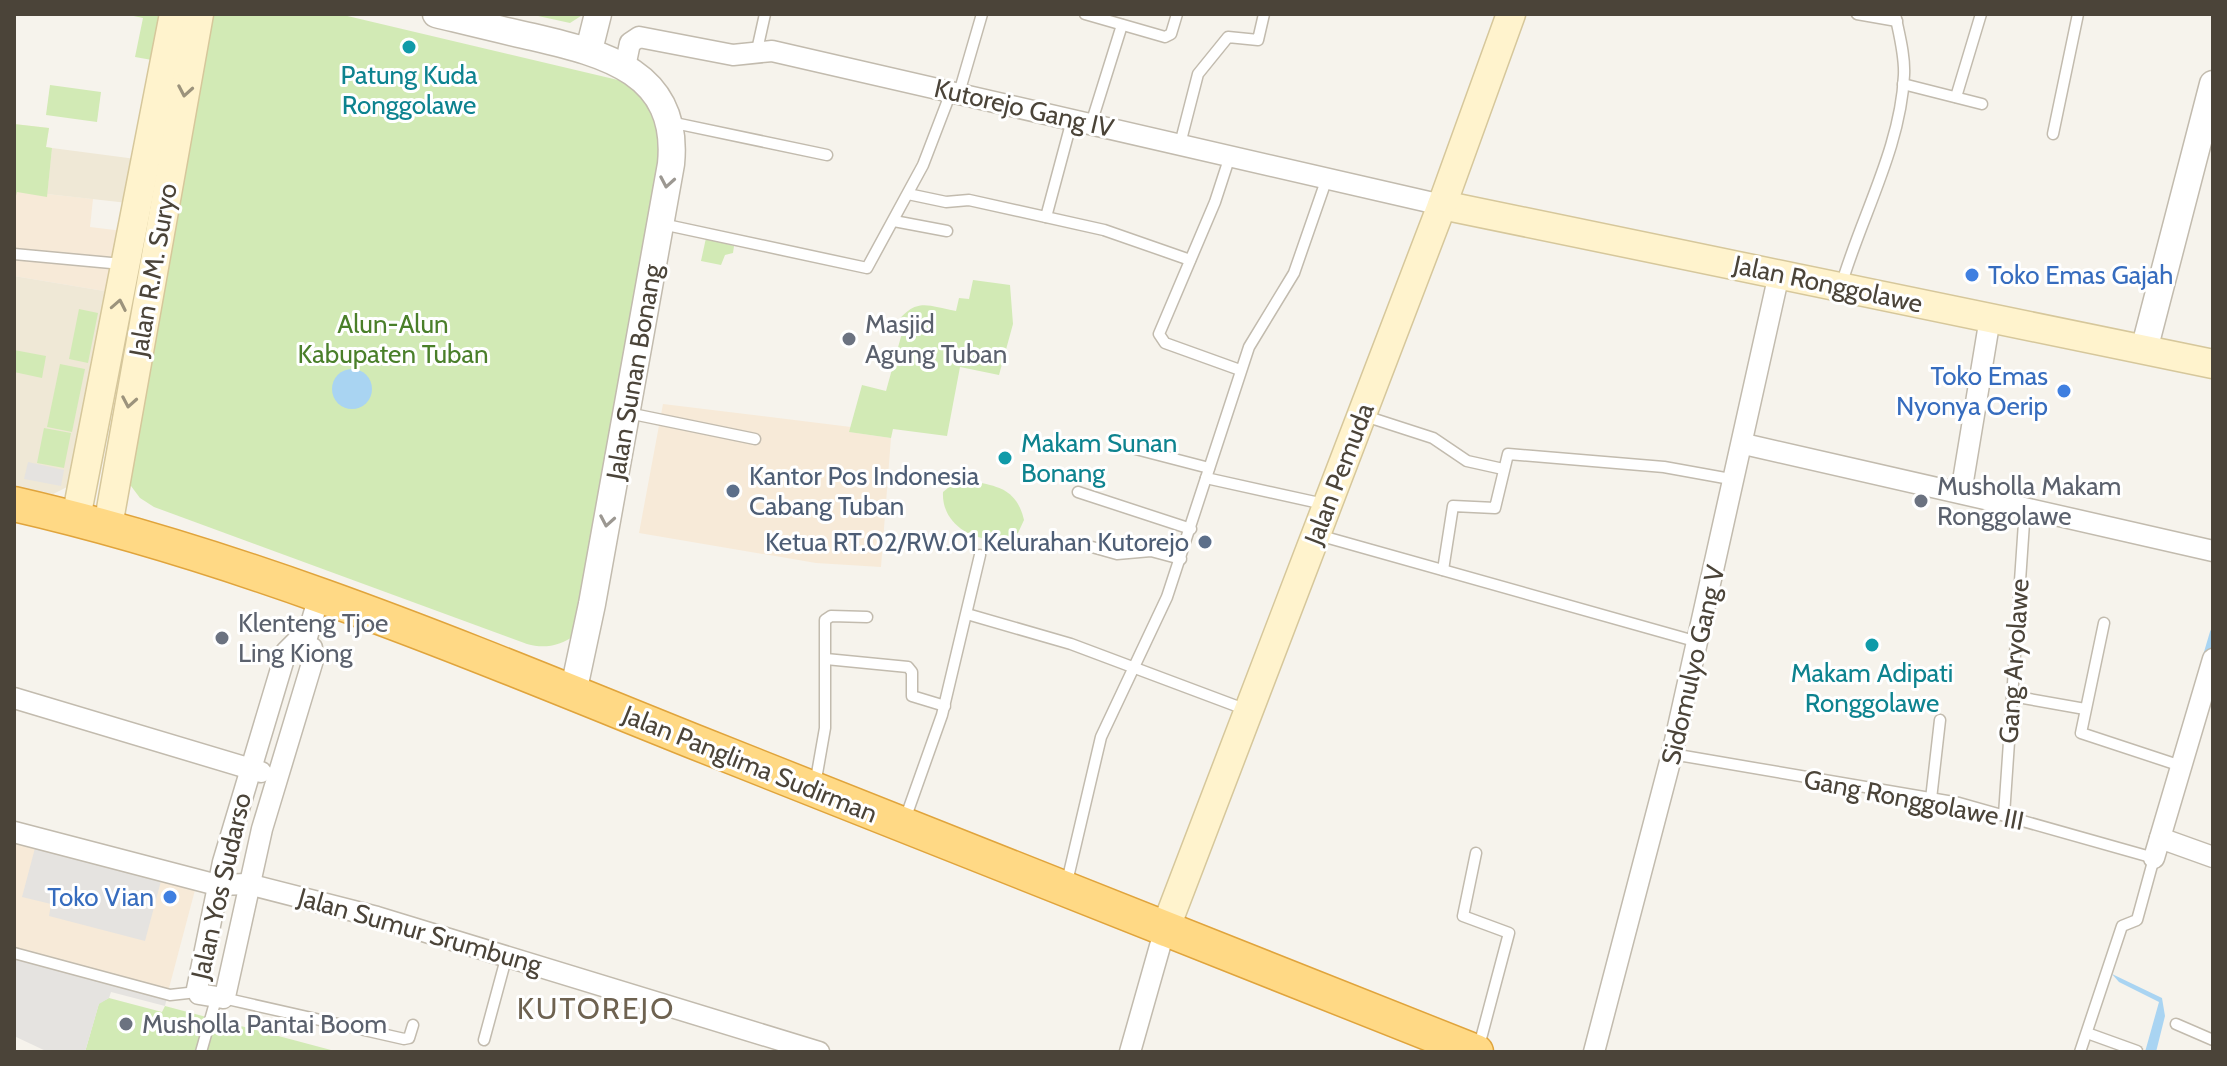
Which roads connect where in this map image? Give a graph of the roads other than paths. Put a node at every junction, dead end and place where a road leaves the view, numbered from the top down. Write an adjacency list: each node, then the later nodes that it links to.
1 (174, 14): 40 (main road, Jalan R.M. Suryo)
2 (199, 14): 40 (main road, Jalan R.M. Suryo, one-way to 40)
3 (436, 14): 15 (street)
4 (598, 14): 17 (street)
5 (765, 14): 18 (lane)
6 (982, 14): 22 (lane)
7 (1085, 14): 16 (lane)
8 (1177, 14): 16 (lane)
9 (1264, 14): 28 (lane)
10 (1511, 14): 33 (main road, Jalan Pemuda)
11 (1857, 14): 14 (lane)
12 (1981, 14): 23 (lane)
13 (2078, 14): 27 (lane)
14 (1896, 18): 20 (lane)
15 (497, 21): 17 (street)
16 (1122, 25): 26 (lane)
17 (589, 50): 19 (street)
18 (757, 50): 19 (street, Kutorejo Gang IV); 22 (street, Kutorejo Gang IV)
19 (625, 67): 25 (street)
20 (1903, 84): 23 (lane); 42 (lane)
21 (2213, 84): 44 (street)
22 (955, 92): 26 (street, Kutorejo Gang IV); 32 (lane)
23 (1956, 97): 24 (lane)
24 (1982, 104)
25 (670, 122): 29 (lane); 36 (street, Jalan Sunan Bonang, one-way to 36)
26 (1082, 122): 28 (street, Kutorejo Gang IV); 34 (lane)
27 (2053, 134)
28 (1180, 144): 30 (street, Kutorejo Gang IV)
29 (827, 155)
30 (1230, 156): 31 (street, Kutorejo Gang IV); 39 (lane)
31 (1327, 178): 33 (street, Kutorejo Gang IV); 46 (lane)
32 (908, 194): 34 (lane); 35 (lane)
33 (1442, 205): 41 (main road, Jalan Ronggolawe); 48 (main road, Jalan Pemuda)
34 (1046, 217): 39 (lane)
35 (894, 221): 36 (lane); 37 (lane)
36 (660, 223): 47 (street, Jalan Sunan Bonang)
37 (947, 231)
38 (14, 254): 40 (lane)
39 (1190, 260): 46 (lane)
40 (140, 266): 59 (main road, Jalan R.M. Suryo)
41 (1779, 274): 42 (main road, Jalan Ronggolawe); 50 (street, Sidomulyo Gang V)
42 (1841, 287): 43 (main road, Jalan Ronggolawe)
43 (1990, 318): 44 (main road, Jalan Ronggolawe); 56 (street)
44 (2144, 350): 45 (main road, Jalan Ronggolawe)
45 (2213, 364)
46 (1240, 370): 53 (lane)
47 (626, 413): 49 (lane); 77 (street, Jalan Sunan Bonang, one-way to 77)
48 (1362, 415): 52 (lane); 58 (main road, Jalan Pemuda)
49 (755, 439)
50 (1744, 444): 54 (street, Sidomulyo Gang V); 56 (street)
51 (1128, 447): 53 (lane)
52 (1503, 469): 54 (lane); 67 (lane)
53 (1208, 473): 58 (lane); 61 (lane)
54 (1736, 480): 72 (street, Sidomulyo Gang V)
55 (1078, 492): 61 (lane)
56 (1961, 493): 60 (street)
57 (14, 504): 59 (highway, Jalan Panglima Sudirman)
58 (1327, 505): 62 (main road, Jalan Pemuda)
59 (95, 507): 68 (highway, Jalan Panglima Sudirman)
60 (2025, 508): 64 (street); 78 (lane, Gang Aryolawe)
61 (1191, 529): 66 (lane)
62 (1316, 534): 67 (lane); 82 (main road, Jalan Pemuda)
63 (1092, 547): 66 (lane)
64 (2213, 551)
65 (980, 555): 69 (lane)
66 (1181, 559): 76 (lane)
67 (1443, 570): 72 (lane)
68 (320, 593): 73 (street, Jalan Yos Sudarso); 77 (highway, Jalan Panglima Sudirman)
69 (967, 614): 76 (lane); 80 (lane)
70 (867, 617): 74 (lane)
71 (2104, 623): 81 (lane)
72 (1698, 642): 84 (street, Sidomulyo Gang V)
73 (305, 644): 86 (street, Jalan Yos Sudarso); 87 (street, Jalan Yos Sudarso)
74 (826, 659): 80 (lane); 88 (lane)
75 (2213, 659): 85 (street)
76 (1132, 667): 82 (lane); 98 (lane)
77 (573, 693): 88 (highway, Jalan Panglima Sudirman)
78 (2012, 696): 81 (lane); 90 (lane, Gang Aryolawe)
79 (14, 698): 86 (street)
80 (945, 706): 91 (lane)
81 (2085, 709): 85 (lane)
82 (1249, 711): 99 (main road, Jalan Pemuda)
83 (1940, 720): 89 (lane)
84 (1672, 754): 89 (lane, Gang Ronggolawe III); 113 (street, Sidomulyo Gang V)
85 (2181, 766): 93 (street)
86 (249, 769): 87 (street); 97 (street, Jalan Yos Sudarso)
87 (277, 777): 96 (street, Jalan Yos Sudarso)
88 (814, 789): 91 (highway, Jalan Panglima Sudirman)
89 (1931, 799): 90 (lane, Gang Ronggolawe III)
90 (2004, 815): 93 (lane, Gang Ronggolawe III)
91 (903, 825): 98 (highway, Jalan Panglima Sudirman)
92 (14, 832): 97 (street, Jalan Sumur Srumbung)
93 (2157, 848): 95 (street); 105 (lane)
94 (1476, 853): 112 (lane)
95 (2213, 857)
96 (248, 884): 97 (street, Jalan Sumur Srumbung); 101 (street, Jalan Sumur Srumbung); 102 (street, Jalan Yos Sudarso)
97 (217, 885): 102 (street, Jalan Yos Sudarso)
98 (1065, 892): 99 (highway, Jalan Panglima Sudirman)
99 (1164, 932): 111 (street); 112 (highway, Jalan Panglima Sudirman)
100 (14, 953): 102 (lane)
101 (507, 955): 106 (lane); 110 (street, Jalan Sumur Srumbung)
102 (212, 996): 104 (lane); 109 (lane)
103 (2176, 1024): 107 (lane)
104 (413, 1025)
105 (2087, 1033): 108 (lane); 114 (lane)
106 (484, 1040)
107 (2213, 1040)
108 (2137, 1051)
109 (201, 1052)
110 (819, 1052)
111 (1130, 1052)
112 (1477, 1052)
113 (1594, 1052)
114 (2080, 1052)

